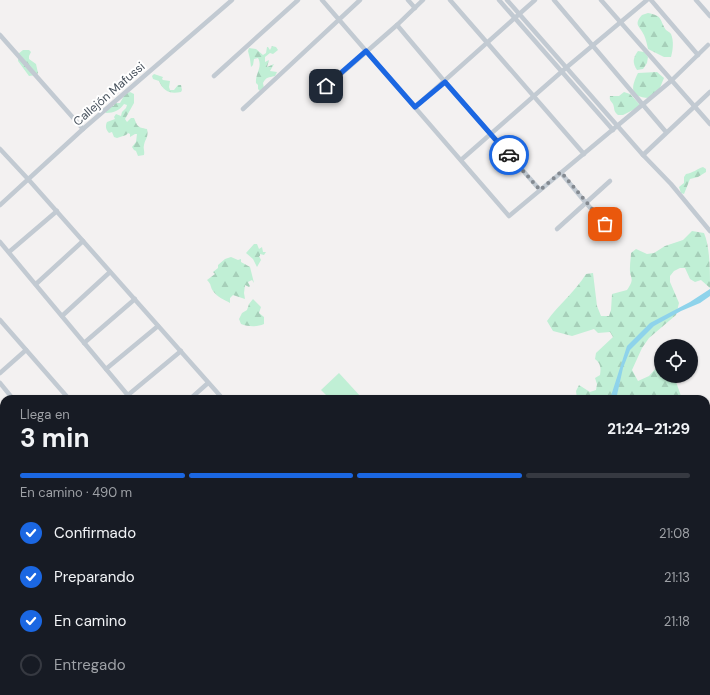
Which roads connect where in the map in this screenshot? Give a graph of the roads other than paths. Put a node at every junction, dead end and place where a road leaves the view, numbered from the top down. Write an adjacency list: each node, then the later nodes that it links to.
1 (232, 0): 45 (street, Callejón Mafussi)
2 (298, 0): 33 (street)
3 (322, 0): 20 (street)
4 (360, 0): 20 (street)
5 (408, 0): 16 (street)
6 (423, 0): 16 (street)
7 (450, 0): 25 (street)
8 (499, 0): 19 (street)
9 (507, 0): 17 (street)
10 (535, 0): 17 (street)
11 (554, 0): 28 (street)
12 (601, 0): 21 (street)
13 (648, 0): 21 (street)
14 (651, 0): 30 (street)
15 (696, 0): 18 (street)
16 (415, 8): 22 (street)
17 (519, 14): 19 (street); 31 (street)
18 (710, 16)
19 (515, 18): 25 (street); 32 (street)
20 (338, 19): 29 (street); 42 (street)
21 (621, 23): 28 (street); 34 (street)
22 (397, 25): 29 (street); 35 (street)
23 (0, 35): 24 (street)
24 (5, 41): 26 (street); 45 (street)
25 (487, 43): 35 (street); 38 (street)
26 (0, 45)
27 (708, 45): 30 (street)
28 (592, 46): 31 (street); 39 (street)
29 (366, 51): 37 (street); 41 (street)
30 (698, 55): 34 (street)
31 (567, 67): 32 (street); 44 (street)
32 (562, 72): 38 (street); 46 (street)
33 (214, 76)
34 (671, 81): 39 (street); 40 (street)
35 (445, 82): 41 (street); 48 (street)
36 (710, 92): 40 (street)
37 (317, 95)
38 (534, 96): 48 (street); 50 (street)
39 (643, 105): 44 (street); 47 (street)
40 (694, 106): 43 (street); 47 (street)
41 (415, 107): 52 (street)
42 (243, 109)
43 (710, 124)
44 (617, 126): 46 (street); 51 (street)
45 (83, 129): 54 (street, Callejón Mafussi)
46 (613, 130): 50 (street)
47 (666, 132): 51 (street)
48 (491, 134): 52 (street); 56 (street)
49 (1, 150): 54 (street)
50 (584, 154): 53 (street)
51 (643, 155): 61 (street)
52 (461, 160): 56 (street)
53 (561, 172): 56 (street); 57 (street)
54 (28, 179): 58 (street, Callejón Mafussi); 59 (street)
55 (610, 182): 57 (street)
56 (540, 190)
57 (586, 203): 60 (street); 62 (street)
58 (0, 205)
59 (57, 211): 63 (street); 65 (street)
60 (557, 230)
61 (710, 231)
62 (614, 234)
63 (84, 241): 66 (street); 67 (street)
64 (0, 242): 65 (street)
65 (9, 252): 67 (street)
66 (110, 272): 68 (street); 69 (street)
67 (36, 284): 69 (street)
68 (135, 299): 71 (street); 72 (street)
69 (62, 316): 72 (street)
70 (0, 320): 73 (street)
71 (158, 326): 74 (street); 75 (street)
72 (84, 343): 75 (street)
73 (26, 350): 76 (street); 80 (street)
74 (181, 351): 78 (street); 82 (street)
75 (106, 369): 81 (street)
76 (0, 373)
77 (0, 383): 79 (street)
78 (208, 383): 83 (street); 84 (street)
79 (10, 395)
80 (65, 395)
81 (128, 395)
82 (132, 395)
83 (194, 395)
84 (219, 395)

